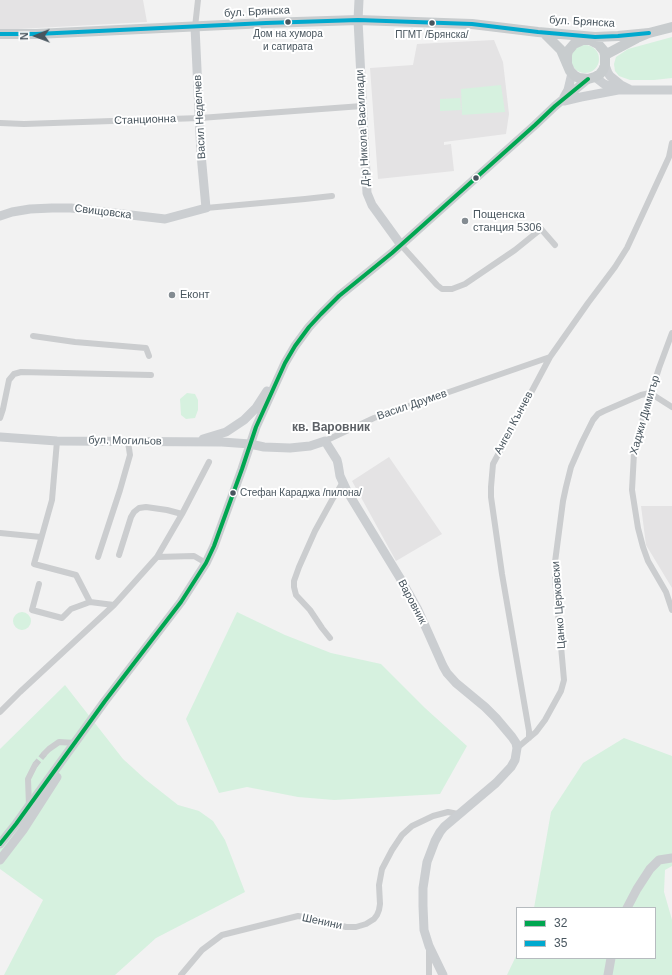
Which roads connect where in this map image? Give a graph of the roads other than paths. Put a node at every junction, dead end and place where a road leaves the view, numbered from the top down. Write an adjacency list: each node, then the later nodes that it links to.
1 (198, 0): 4 (street)
2 (359, 0): 3 (street, Д-р Никола Василиади)
3 (358, 20): 4 (main road, бул. Брянска); 6 (main road, бул. Брянска); 19 (street, Д-р Никола Василиади)
4 (195, 27): 8 (main road, бул. Брянска); 20 (street, Васил Неделчев)
5 (672, 27): 7 (main road, бул. Брянска)
6 (541, 33): 7 (main road, бул. Брянска); 10 (main road); 13 (main road)
7 (649, 33): 9 (main road, бул. Брянска)
8 (0, 34)
9 (637, 38): 11 (main road); 12 (main road)
10 (583, 40): 11 (main road); 13 (main road)
11 (594, 41): 12 (main road)
12 (605, 60): 14 (main road); 15 (street)
13 (570, 69): 14 (main road); 18 (street)
14 (592, 78): 16 (street); 18 (street)
15 (630, 89): 16 (street); 17 (street)
16 (619, 90): 18 (street)
17 (672, 90)
18 (559, 103): 26 (street)
19 (362, 106): 20 (street, Станционна); 26 (street, Д-р Никола Василиади)
20 (200, 118): 21 (street, Станционна); 24 (street, Васил Неделчев)
21 (0, 123)
22 (672, 143): 31 (street, Ангел Кънчев)
23 (332, 196): 24 (street)
24 (206, 208): 25 (street, Свищовска)
25 (0, 216)
26 (402, 245): 27 (street); 32 (street)
27 (555, 245)
28 (672, 334): 34 (street, Хаджи Димитър)
29 (33, 336): 30 (street)
30 (149, 356)
31 (550, 357): 39 (street, Васил Друмев); 59 (street, Ангел Кънчев)
32 (285, 363): 41 (street); 42 (street)
33 (151, 375): 36 (street)
34 (650, 393): 35 (street); 55 (street, Хаджи Димитър); 59 (street, Цанко Церковски)
35 (672, 407)
36 (0, 418)
37 (0, 437): 38 (street, бул. Могильов)
38 (57, 440): 40 (street, бул. Могильов); 47 (street)
39 (325, 441): 42 (street, Васил Друмев); 44 (street, Варовник)
40 (128, 442): 41 (street, бул. Могильов); 49 (street)
41 (193, 442): 42 (street, бул. Могильов)
42 (250, 444): 51 (street)
43 (209, 462): 45 (street)
44 (343, 482): 56 (street); 61 (street, Варовник)
45 (182, 514): 48 (street); 50 (street)
46 (0, 533): 47 (street)
47 (42, 537): 53 (street)
48 (119, 554)
49 (98, 557)
50 (157, 557): 51 (street); 54 (street)
51 (206, 563): 57 (street)
52 (39, 584): 53 (street)
53 (90, 602): 54 (street)
54 (114, 605): 58 (street)
55 (672, 610)
56 (330, 638)
57 (105, 701): 60 (street); 68 (street)
58 (0, 712)
59 (529, 738): 61 (street, Цанко Церковски)
60 (75, 743): 62 (street); 64 (street)
61 (517, 748): 65 (street)
62 (45, 753)
63 (35, 765): 64 (street)
64 (29, 806): 66 (street)
65 (458, 814): 70 (street); 72 (street, Шенини)
66 (0, 844)
67 (672, 858): 69 (street)
68 (0, 860)
69 (628, 907)
70 (429, 946): 73 (street); 74 (street)
71 (611, 959): 75 (street)
72 (181, 975)
73 (429, 975)
74 (443, 975)
75 (608, 975)

